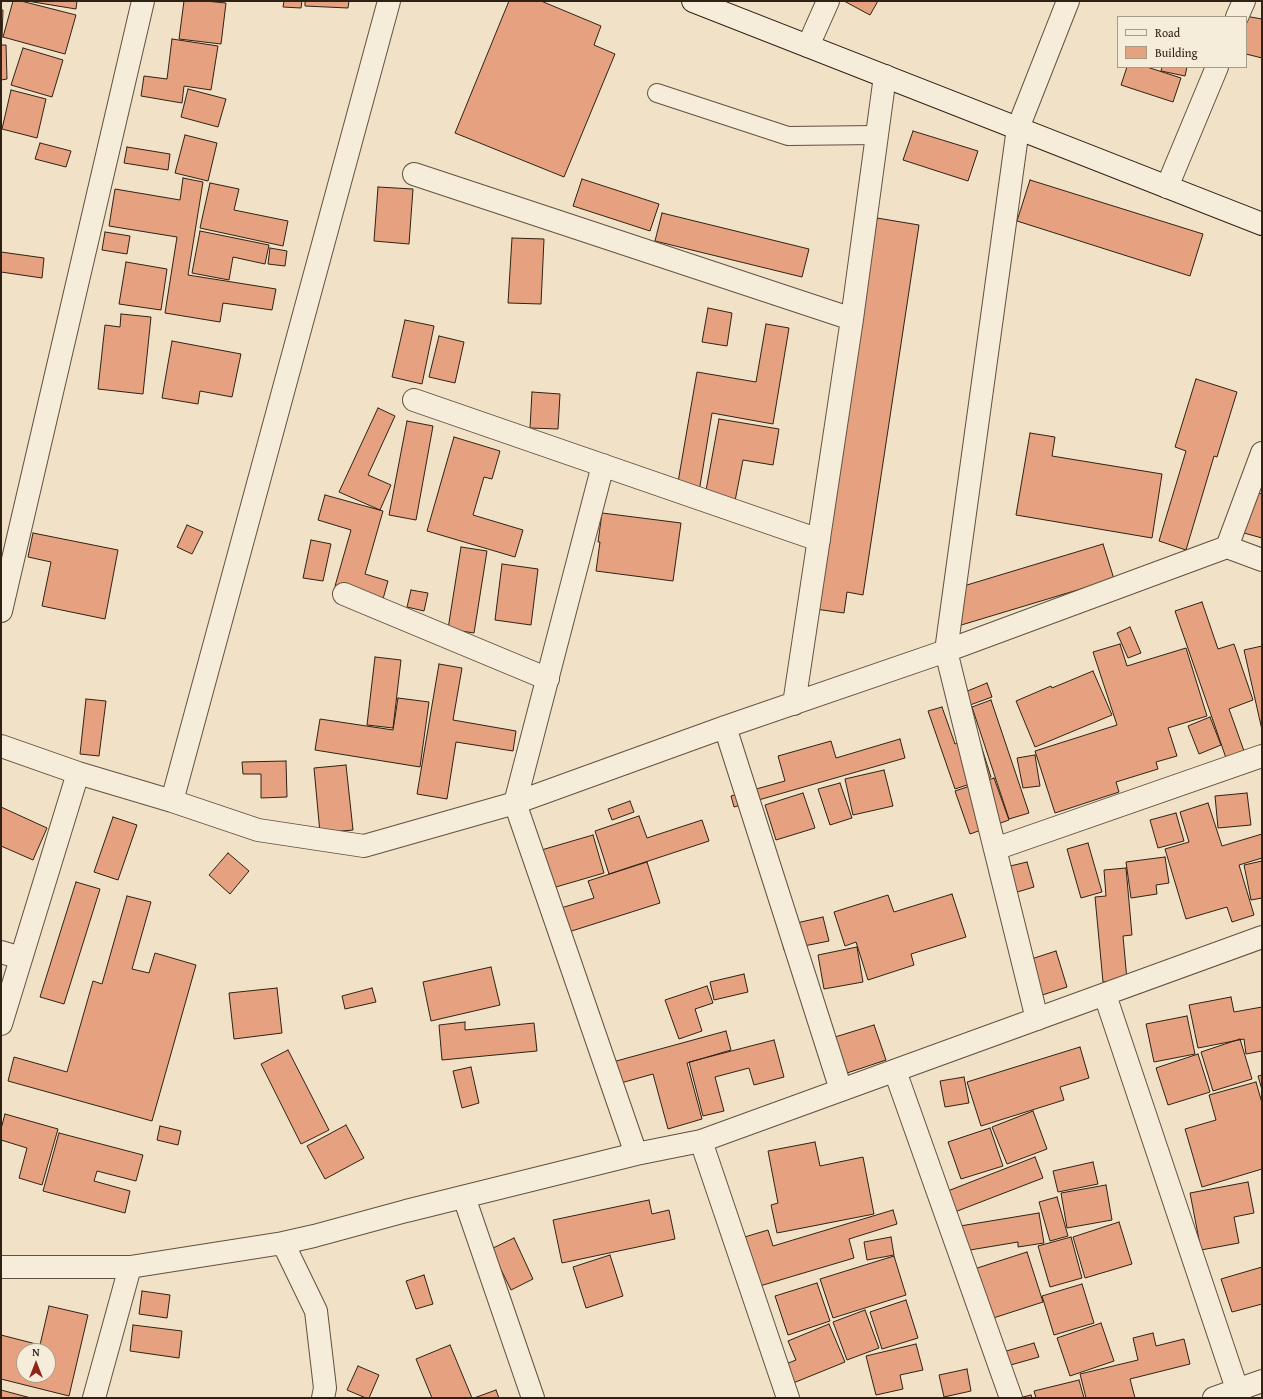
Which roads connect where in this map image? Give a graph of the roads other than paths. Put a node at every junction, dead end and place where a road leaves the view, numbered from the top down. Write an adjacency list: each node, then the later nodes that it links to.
1 (143, 1): 25 (street)
2 (389, 1): 33 (street)
3 (693, 1): 8 (street)
4 (828, 1): 8 (street)
5 (1068, 1): 12 (street)
6 (1244, 1): 7 (street)
7 (1237, 16)
8 (808, 46): 10 (street)
9 (1217, 68): 15 (street)
10 (885, 76): 12 (street); 13 (street)
11 (657, 93): 13 (lane)
12 (1018, 128): 15 (street); 26 (street)
13 (877, 135): 17 (street)
14 (414, 174): 17 (street)
15 (1167, 187): 16 (street)
16 (1262, 224)
17 (852, 319): 21 (street)
18 (414, 400): 20 (street)
19 (1262, 453): 22 (street)
20 (604, 465): 21 (street); 27 (street)
21 (819, 540): 28 (street)
22 (1227, 547): 23 (street); 26 (street)
23 (1262, 560)
24 (344, 594): 27 (street)
25 (1, 611)
26 (946, 651): 28 (street); 35 (street)
27 (548, 679): 34 (street)
28 (794, 704): 29 (street)
29 (725, 727): 34 (street); 42 (street)
30 (1, 746): 32 (street)
31 (1262, 756): 35 (street)
32 (78, 773): 33 (street); 37 (street)
33 (172, 801): 34 (street)
34 (516, 803): 44 (street)
35 (995, 849): 39 (street)
36 (1262, 937): 38 (street)
37 (11, 955): 40 (street)
38 (1105, 995): 39 (street); 50 (street)
39 (1037, 1019): 41 (street)
40 (1, 1024)
41 (895, 1071): 42 (street); 55 (street)
42 (841, 1090): 43 (street)
43 (701, 1141): 44 (street); 54 (street)
44 (636, 1154): 45 (street)
45 (464, 1197): 46 (street); 53 (street)
46 (283, 1243): 48 (street); 52 (street)
47 (1, 1266): 48 (street)
48 (130, 1267): 51 (street)
49 (1262, 1381): 50 (street)
50 (1239, 1394): 56 (street)
51 (94, 1398)
52 (323, 1398)
53 (533, 1398)
54 (788, 1398)
55 (1011, 1398)
56 (1214, 1398)

